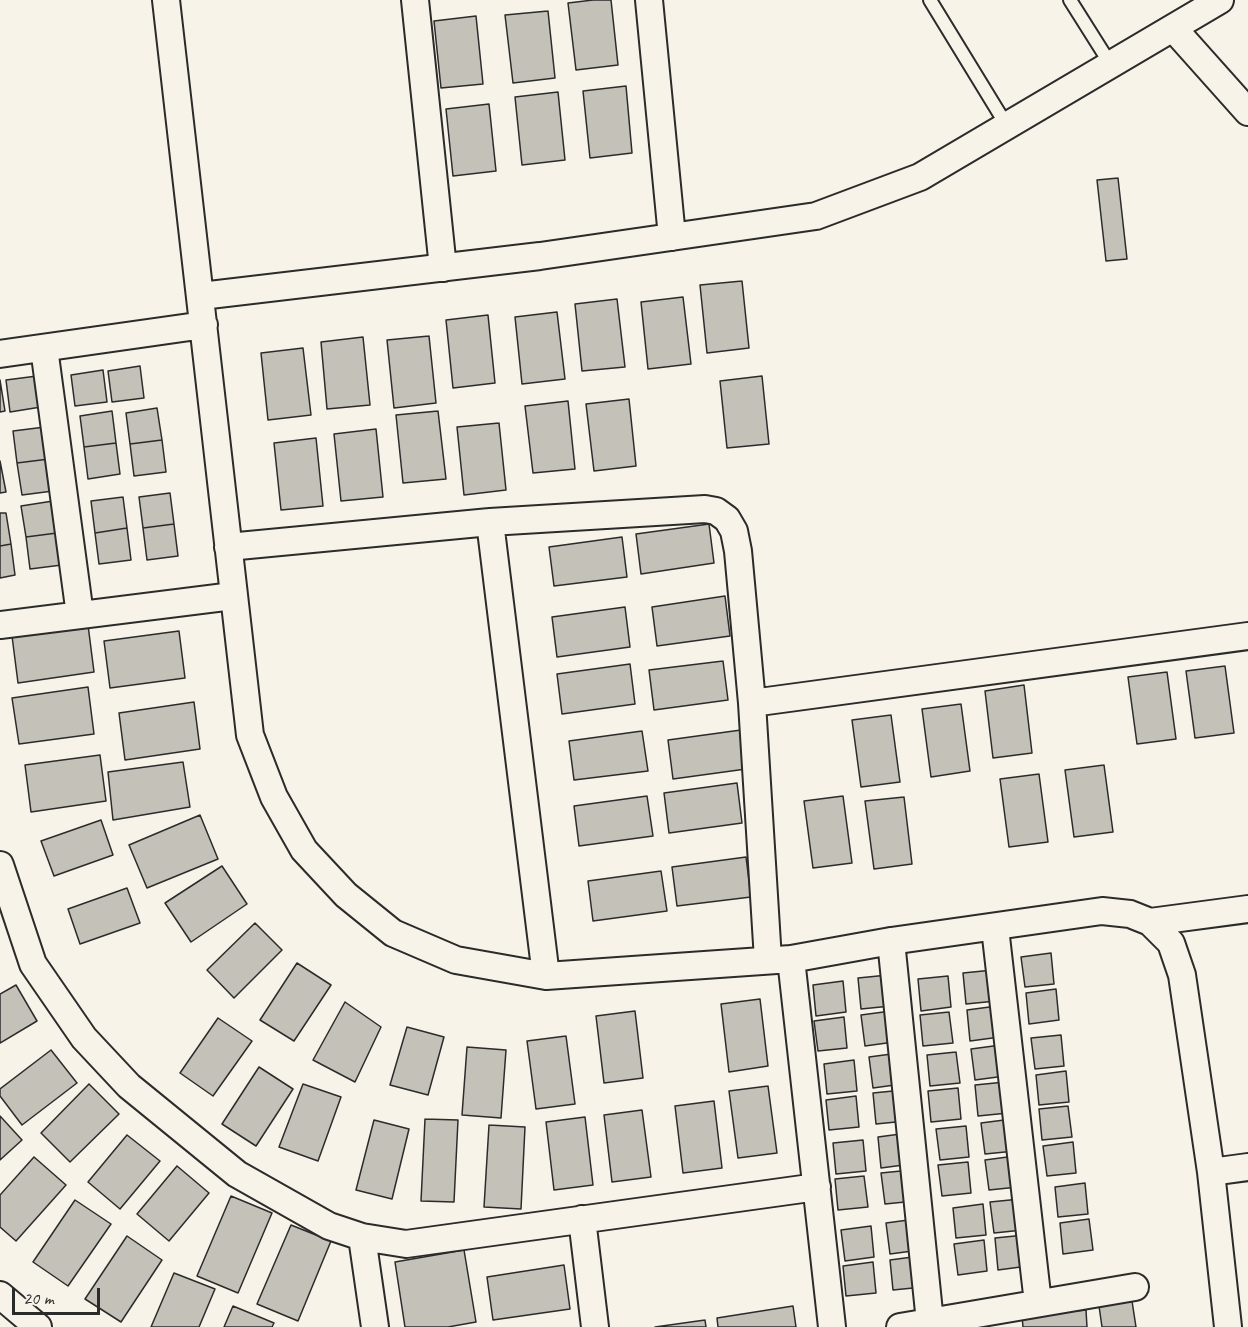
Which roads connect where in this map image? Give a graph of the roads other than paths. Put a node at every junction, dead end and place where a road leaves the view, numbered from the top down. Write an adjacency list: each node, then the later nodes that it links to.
1 (166, 0): 13 (street)
2 (649, 0): 11 (street)
3 (930, 0): 10 (lane)
4 (1070, 0): 8 (lane)
5 (1220, 0): 7 (street)
6 (421, 1): 12 (street)
7 (1173, 28): 8 (street); 9 (street)
8 (1111, 64): 10 (street)
9 (1248, 112)
10 (1006, 126): 11 (street)
11 (672, 237): 12 (street)
12 (442, 268): 13 (street)
13 (201, 296): 14 (street)
14 (204, 325): 15 (street); 18 (street)
15 (44, 348): 16 (street); 20 (street)
16 (0, 354)
17 (490, 522): 18 (street); 23 (street); 30 (street)
18 (228, 547): 19 (street)
19 (233, 596): 20 (street); 30 (street)
20 (80, 615): 21 (street)
21 (0, 625)
22 (1248, 636): 23 (street)
23 (753, 703): 29 (street)
24 (0, 865): 35 (street)
25 (1248, 909): 26 (street)
26 (1150, 921): 27 (street); 32 (street)
27 (995, 928): 28 (street); 38 (street)
28 (891, 941): 29 (street); 39 (street)
29 (780, 960): 30 (street); 33 (street)
30 (546, 976)
31 (1248, 1167): 32 (street)
32 (1211, 1172): 45 (street)
33 (817, 1187): 34 (street); 43 (street)
34 (582, 1219): 35 (street); 42 (street)
35 (362, 1237): 41 (street)
36 (1135, 1287): 38 (street)
37 (0, 1295): 40 (street)
38 (1038, 1303): 39 (street)
39 (930, 1322): 44 (street)
40 (38, 1327)
41 (375, 1327)
42 (595, 1327)
43 (832, 1327)
44 (900, 1327)
45 (1228, 1327)

